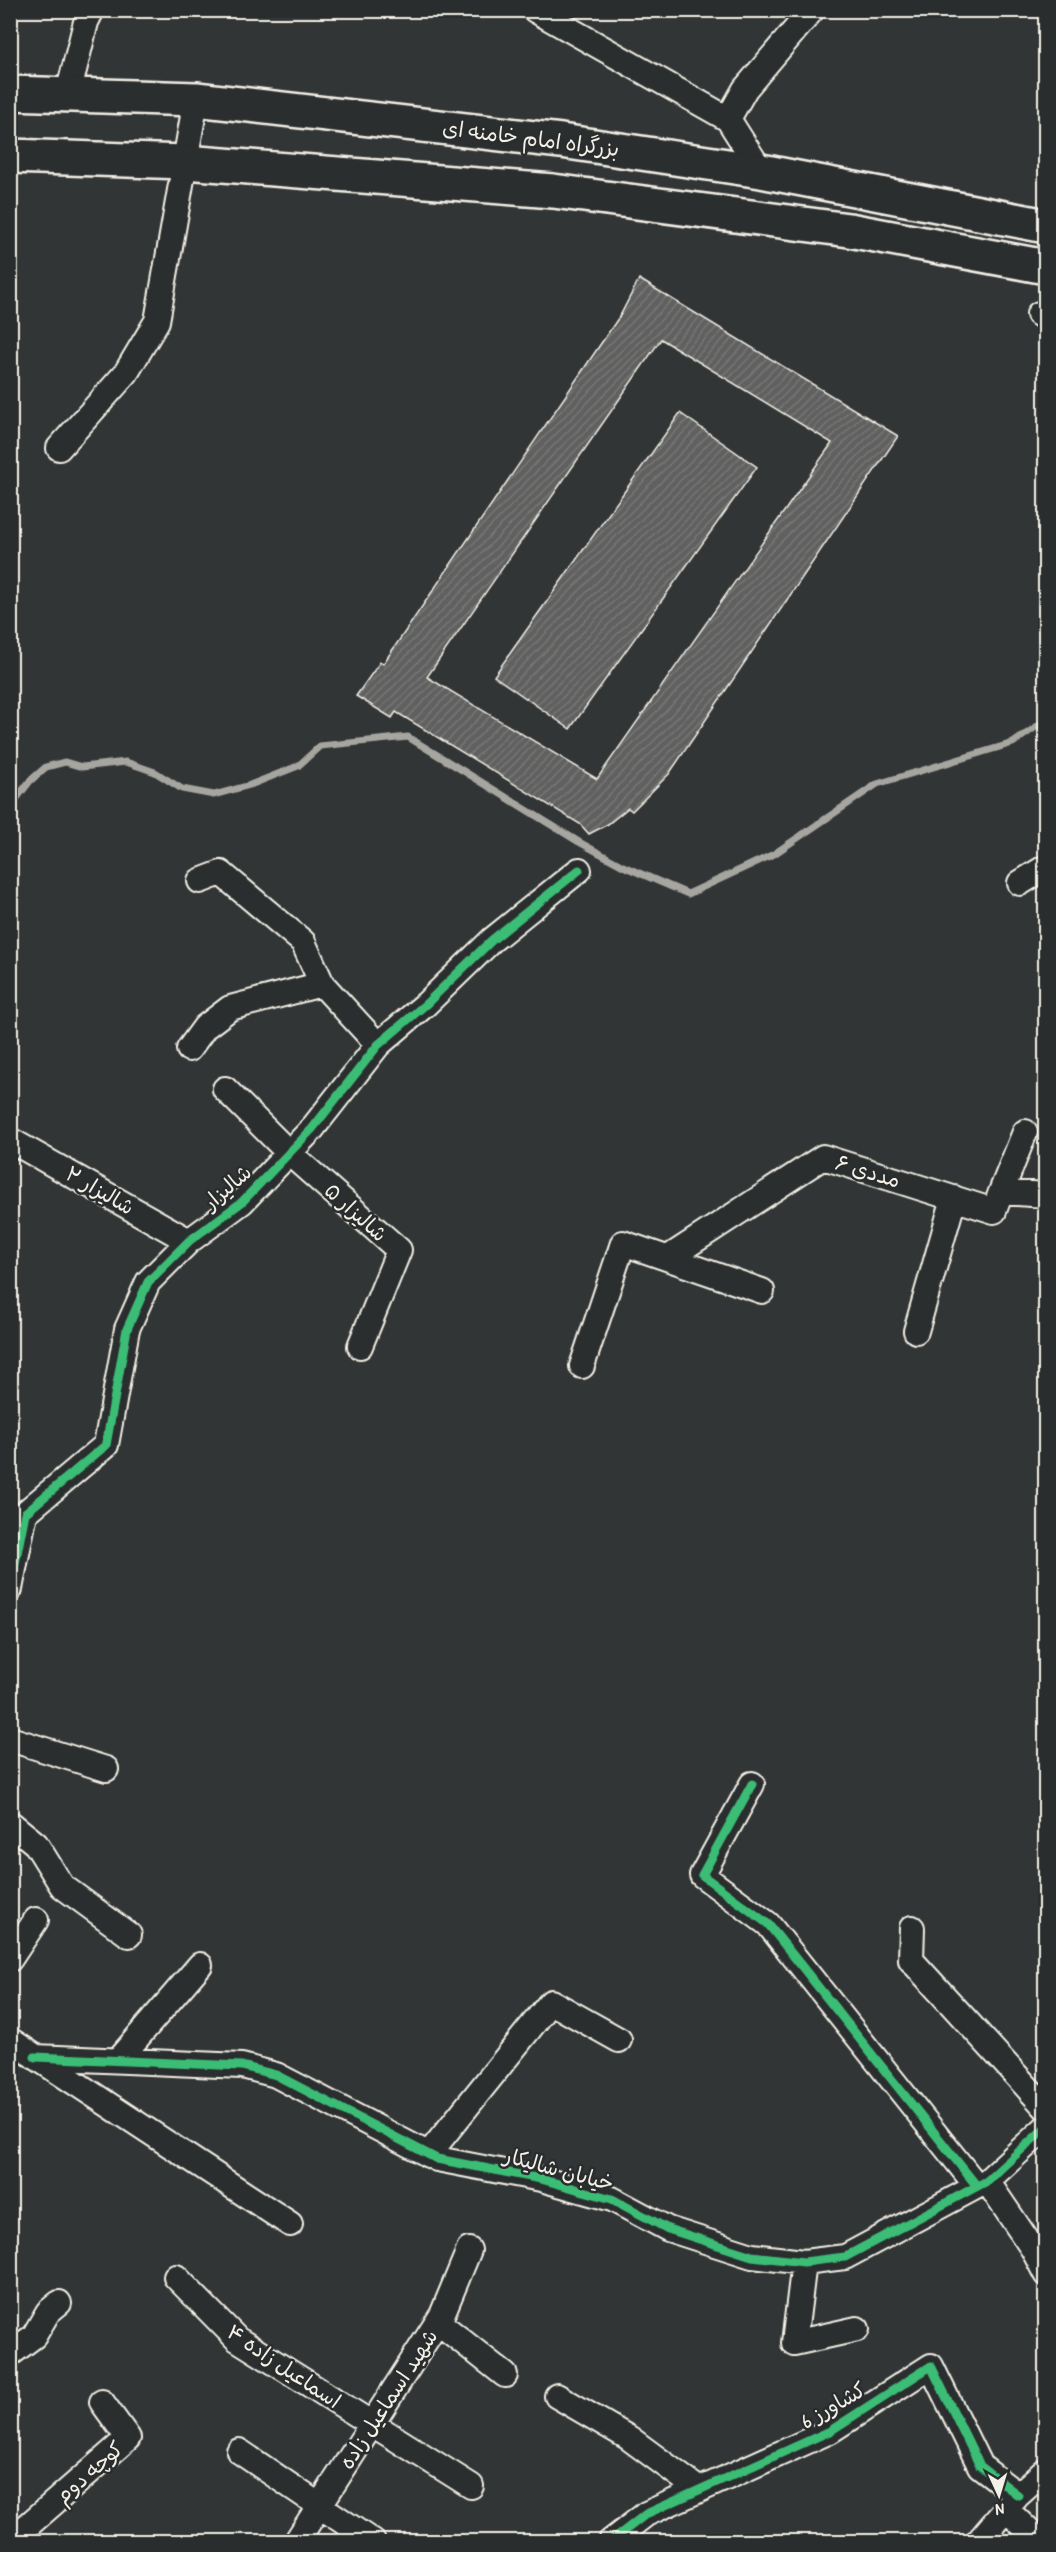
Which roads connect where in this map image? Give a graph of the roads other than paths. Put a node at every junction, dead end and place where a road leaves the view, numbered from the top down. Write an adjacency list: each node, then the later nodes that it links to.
1 (92, 10): 5 (street)
2 (535, 10): 7 (street)
3 (812, 10): 7 (street)
4 (10, 93): 5 (highway, بزرگراه امام خامنه ای)
5 (68, 94): 6 (highway, بزرگراه امام خامنه ای)
6 (196, 99): 9 (street); 10 (highway, بزرگراه امام خامنه ای)
7 (728, 119): 10 (street)
8 (10, 156): 9 (highway)
9 (185, 162): 12 (highway); 13 (street)
10 (761, 171): 11 (highway, بزرگراه امام خامنه ای)
11 (1046, 226)
12 (1046, 267)
13 (58, 448)
14 (1046, 867): 17 (street)
15 (579, 870): 19 (street, شالیزار)
16 (200, 881): 18 (street)
17 (1020, 883)
18 (322, 984): 19 (street); 20 (street)
19 (378, 1045): 24 (street, شالیزار)
20 (189, 1049)
21 (225, 1089): 24 (street)
22 (1025, 1132): 25 (street)
23 (10, 1140): 28 (street, شالیزار ۲)
24 (289, 1153): 28 (street, شالیزار); 32 (street, شالیزار ۵)
25 (1001, 1192): 26 (street); 27 (street, مددی ۶)
26 (1046, 1195)
27 (954, 1198): 29 (street, مددی ۶); 31 (street)
28 (189, 1241): 34 (street, شالیزار)
29 (668, 1258): 30 (street); 33 (street)
30 (762, 1291)
31 (916, 1330)
32 (360, 1346)
33 (582, 1366)
34 (10, 1589)
35 (10, 1739): 36 (street)
36 (106, 1769)
37 (752, 1784): 51 (street)
38 (10, 1823): 41 (street)
39 (36, 1920): 42 (street)
40 (912, 1928): 48 (street)
41 (129, 1935)
42 (10, 1959)
43 (200, 1965): 47 (street)
44 (10, 2040): 46 (street)
45 (619, 2040): 50 (street)
46 (35, 2057): 47 (street, خیابان شالیکار); 52 (street)
47 (118, 2060): 50 (street, خیابان شالیکار)
48 (1046, 2109)
49 (1046, 2127): 51 (street, خیابان شالیکار)
50 (428, 2154): 55 (street, خیابان شالیکار)
51 (982, 2183): 53 (street); 55 (street, خیابان شالیکار)
52 (290, 2224)
53 (1039, 2243): 56 (street)
54 (469, 2250): 59 (street, شهید اسماعیل زاده)
55 (804, 2262): 60 (street)
56 (1046, 2274)
57 (176, 2277): 65 (street, اسماعیل زاده ۴)
58 (59, 2303): 61 (street)
59 (438, 2322): 62 (street); 65 (street, شهید اسماعیل زاده)
60 (857, 2329)
61 (10, 2354)
62 (505, 2375)
63 (556, 2396): 69 (street)
64 (102, 2402): 72 (street, کوچه دوم)
65 (372, 2424): 68 (street, اسماعیل زاده ۴); 71 (street, شهید اسماعیل زاده)
66 (239, 2451): 71 (street)
67 (1046, 2470): 70 (street)
68 (471, 2486)
69 (698, 2489): 70 (street, کشاورز 6); 73 (street, کشاورز 6)
70 (1012, 2502): 76 (street); 77 (street)
71 (319, 2505): 74 (street, شهید اسماعیل زاده); 75 (street)
72 (19, 2536)
73 (616, 2539)
74 (296, 2541)
75 (373, 2541)
76 (978, 2541)
77 (1040, 2541)

